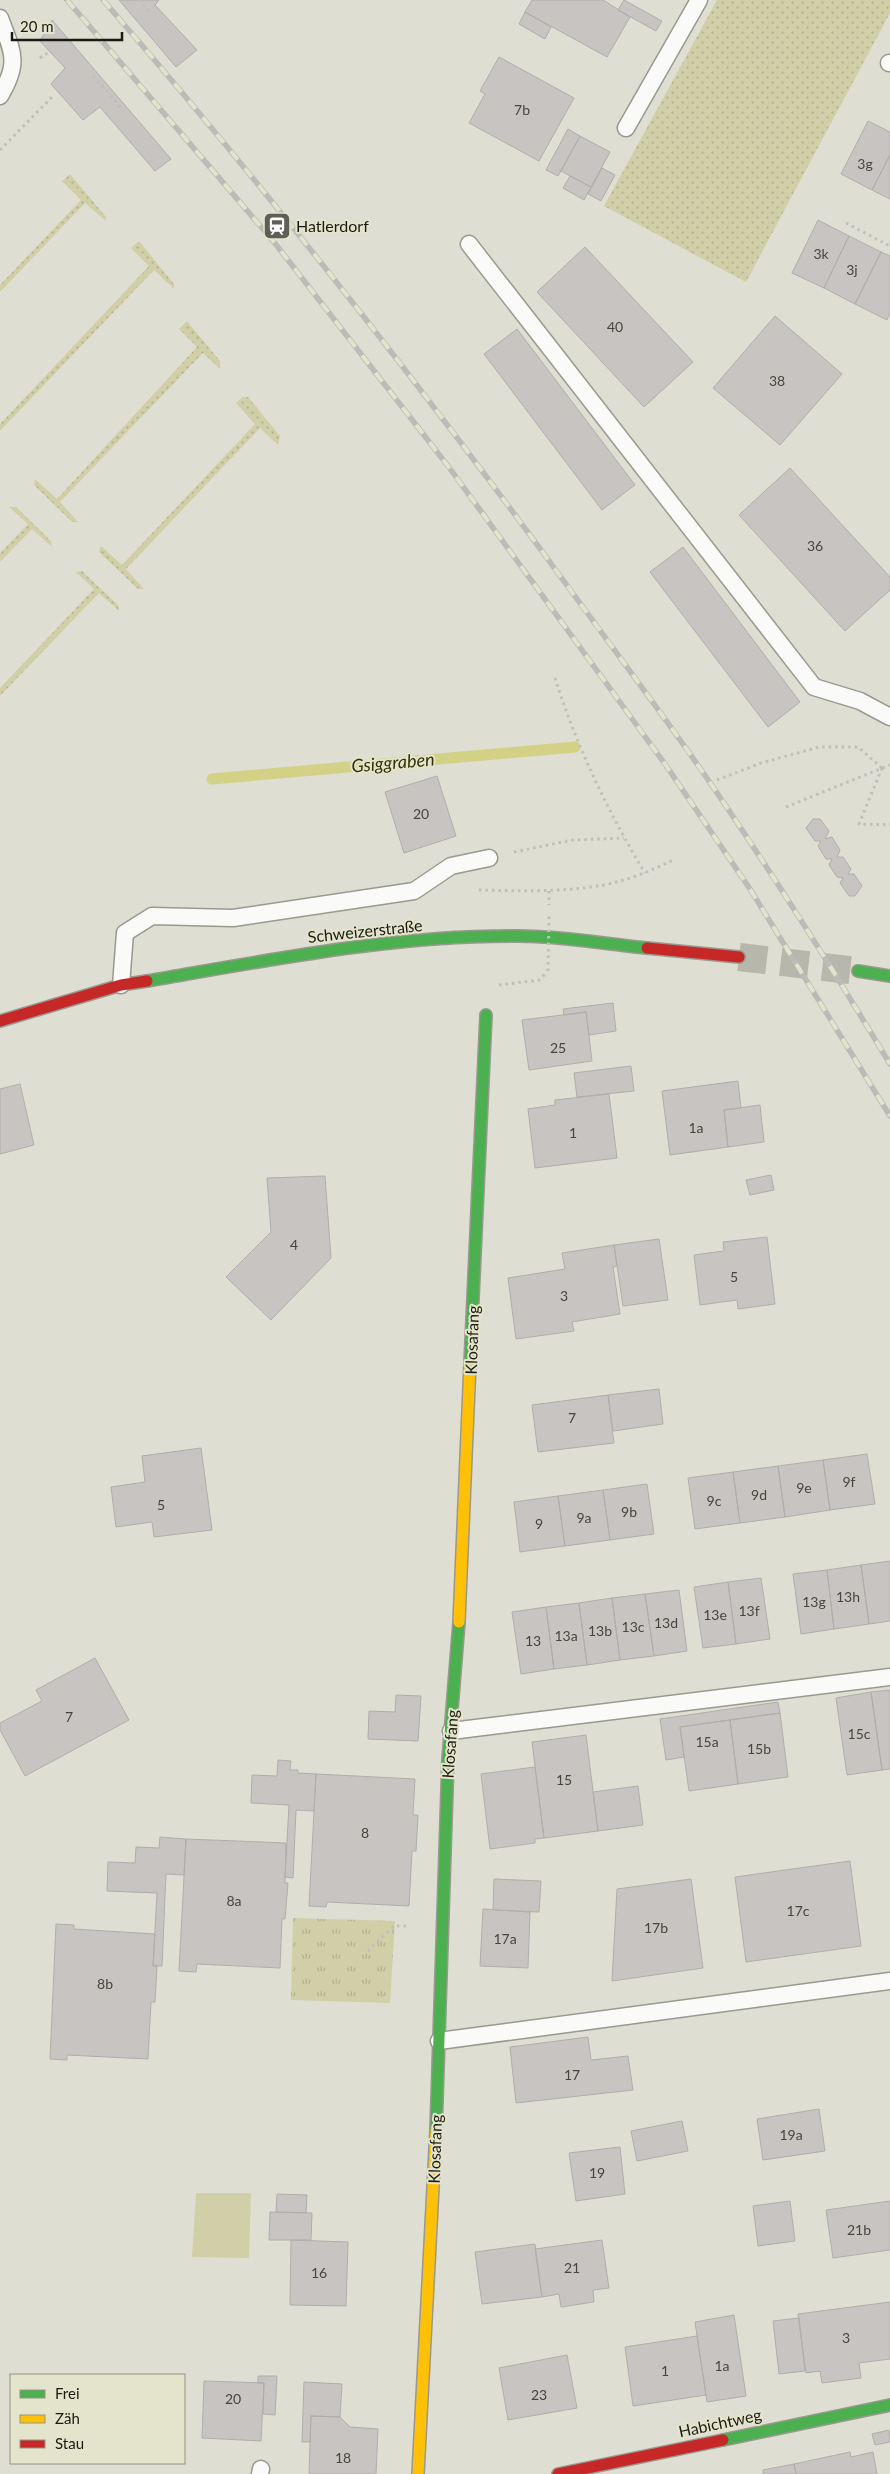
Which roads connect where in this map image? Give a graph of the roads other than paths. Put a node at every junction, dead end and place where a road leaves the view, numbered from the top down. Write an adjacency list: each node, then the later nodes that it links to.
1 (699, 0): 4 (lane)
2 (0, 18): 3 (lane)
3 (0, 96)
4 (626, 128)
5 (469, 244): 6 (lane)
6 (890, 718)
7 (489, 858): 11 (lane)
8 (739, 957): 11 (street, Schweizerstraße)
9 (858, 971): 10 (street)
10 (890, 976)
11 (122, 985): 13 (street, Schweizerstraße)
12 (486, 1015): 15 (street, Klosafang)
13 (0, 1021)
14 (890, 1677): 15 (lane)
15 (450, 1730): 17 (street, Klosafang)
16 (890, 1981): 17 (lane)
17 (439, 2041): 19 (street, Klosafang)
18 (890, 2404): 20 (street, Habichtweg)
19 (418, 2474)
20 (558, 2474)

